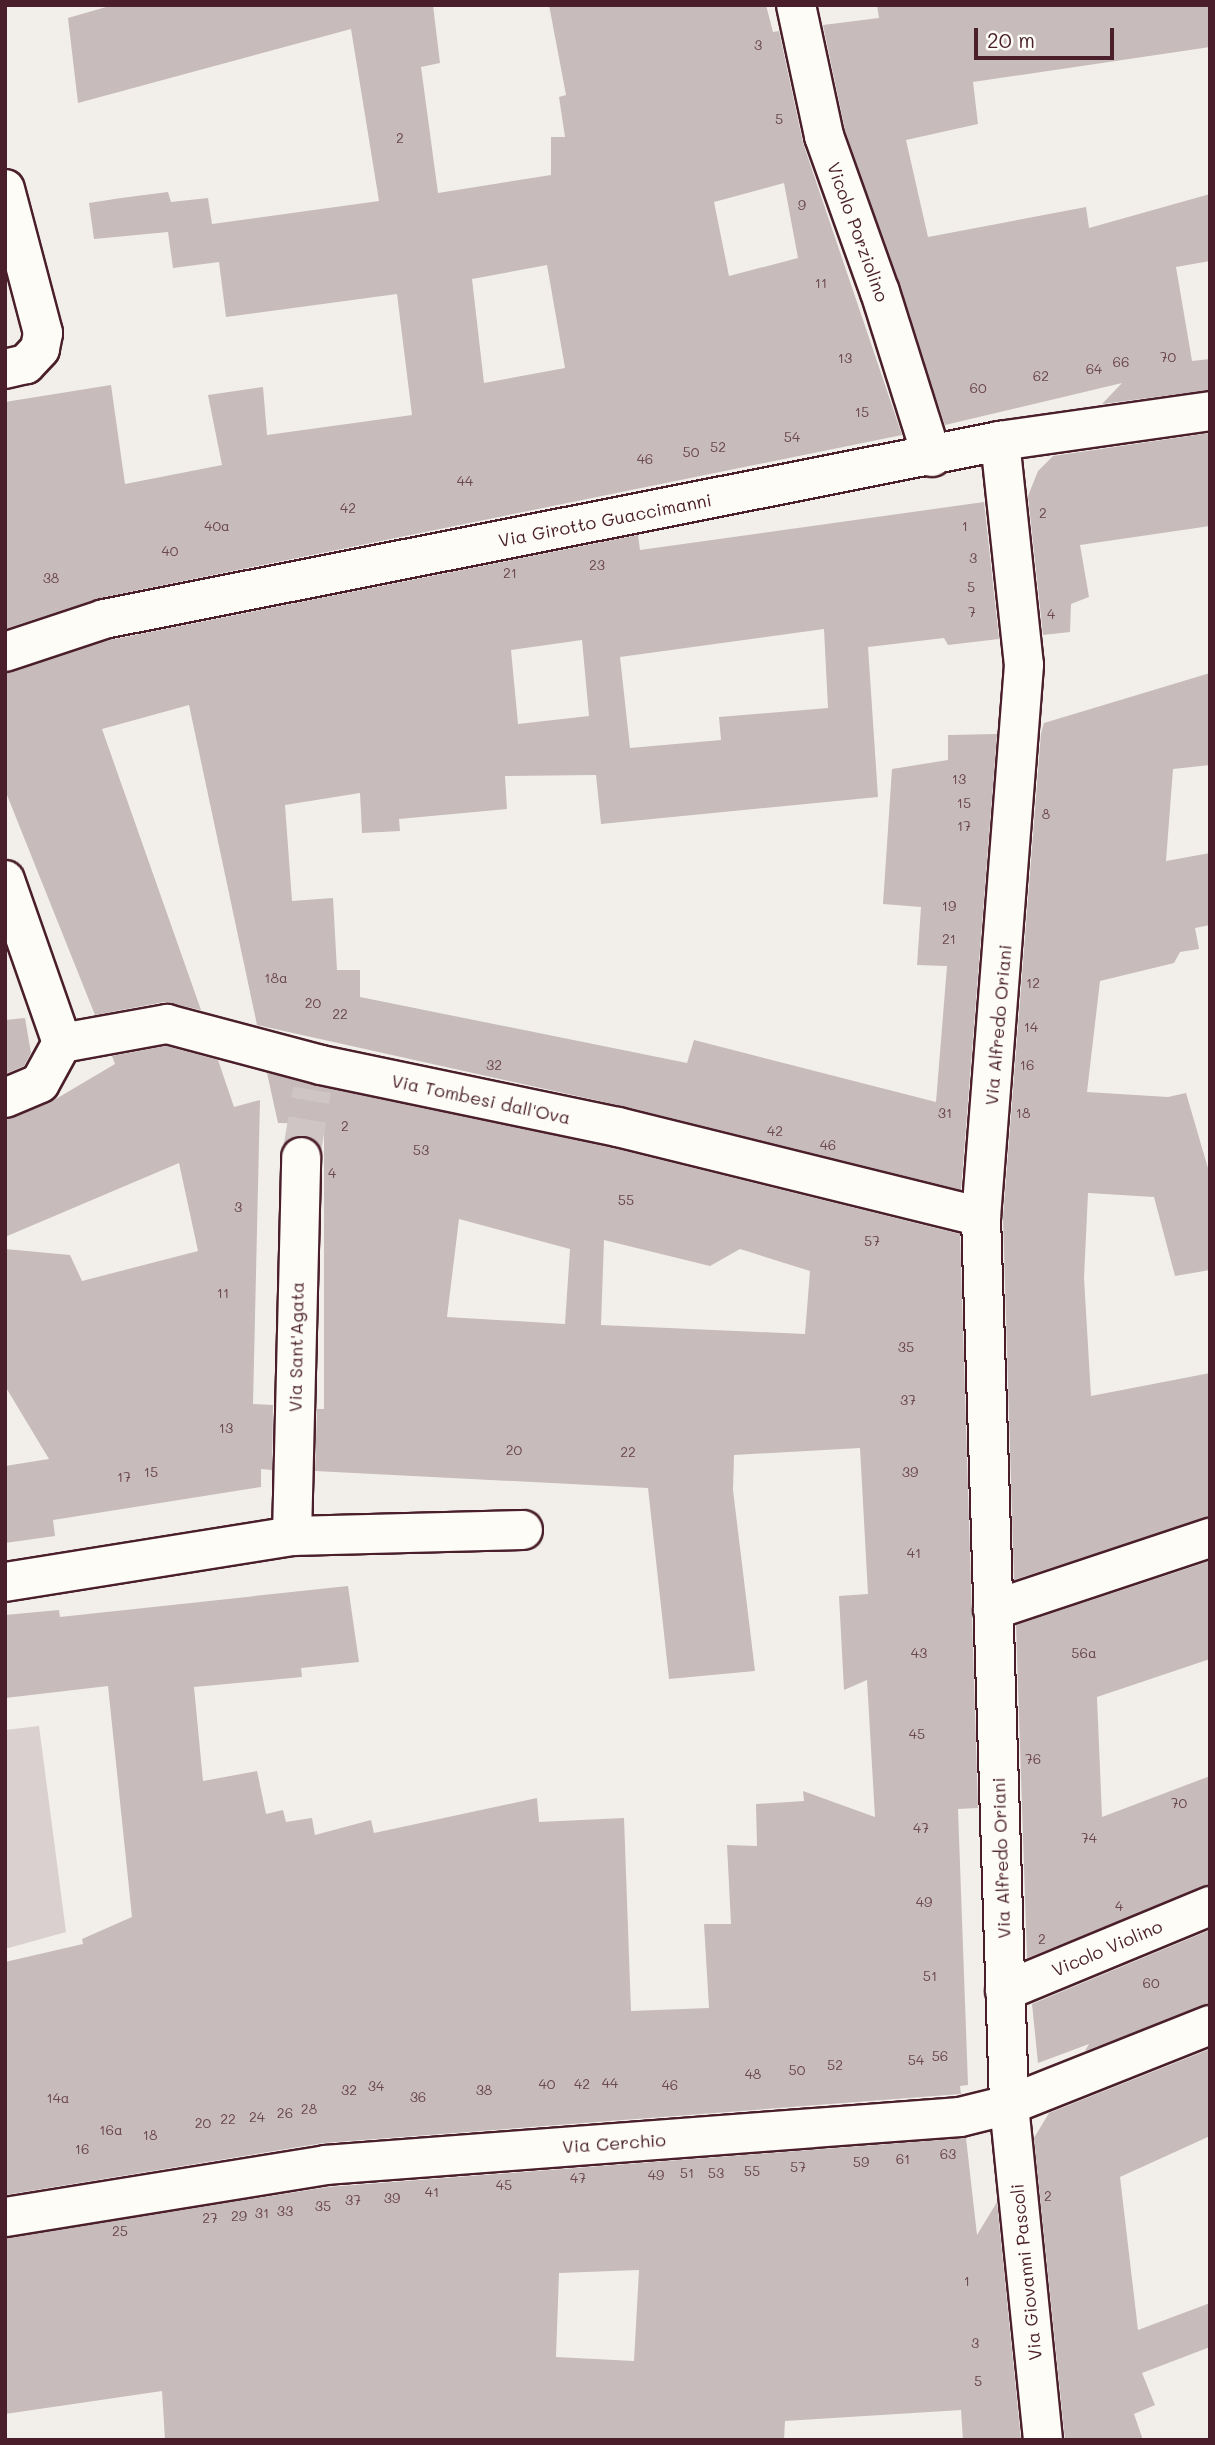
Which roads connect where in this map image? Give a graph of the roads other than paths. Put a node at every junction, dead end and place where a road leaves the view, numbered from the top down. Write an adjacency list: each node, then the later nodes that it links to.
1 (796, 5): 6 (street, Vicolo Porziolino)
2 (5, 189): 3 (street)
3 (5, 369)
4 (1210, 411): 5 (street, Via Girotto Guaccimanni)
5 (1000, 441): 6 (street, Via Girotto Guaccimanni); 12 (street, Via Alfredo Oriani)
6 (932, 457): 7 (street, Via Girotto Guaccimanni)
7 (5, 652)
8 (5, 880): 9 (street)
9 (62, 1043): 10 (street); 12 (street, Via Tombesi dall'Ova)
10 (5, 1098)
11 (300, 1157): 14 (street, Via Sant'Agata)
12 (981, 1217): 17 (street, Via Alfredo Oriani)
13 (523, 1530): 14 (street)
14 (292, 1536): 16 (street)
15 (1210, 1538): 17 (street)
16 (5, 1582)
17 (993, 1611): 19 (street, Via Alfredo Oriani)
18 (1210, 1906): 19 (street, Vicolo Violino)
19 (1005, 1991): 21 (street, Via Alfredo Oriani)
20 (1210, 2025): 21 (street, Via Cerchio)
21 (1009, 2105): 22 (street, Via Cerchio); 23 (street, Via Giovanni Pascoli)
22 (5, 2217)
23 (1043, 2440)

